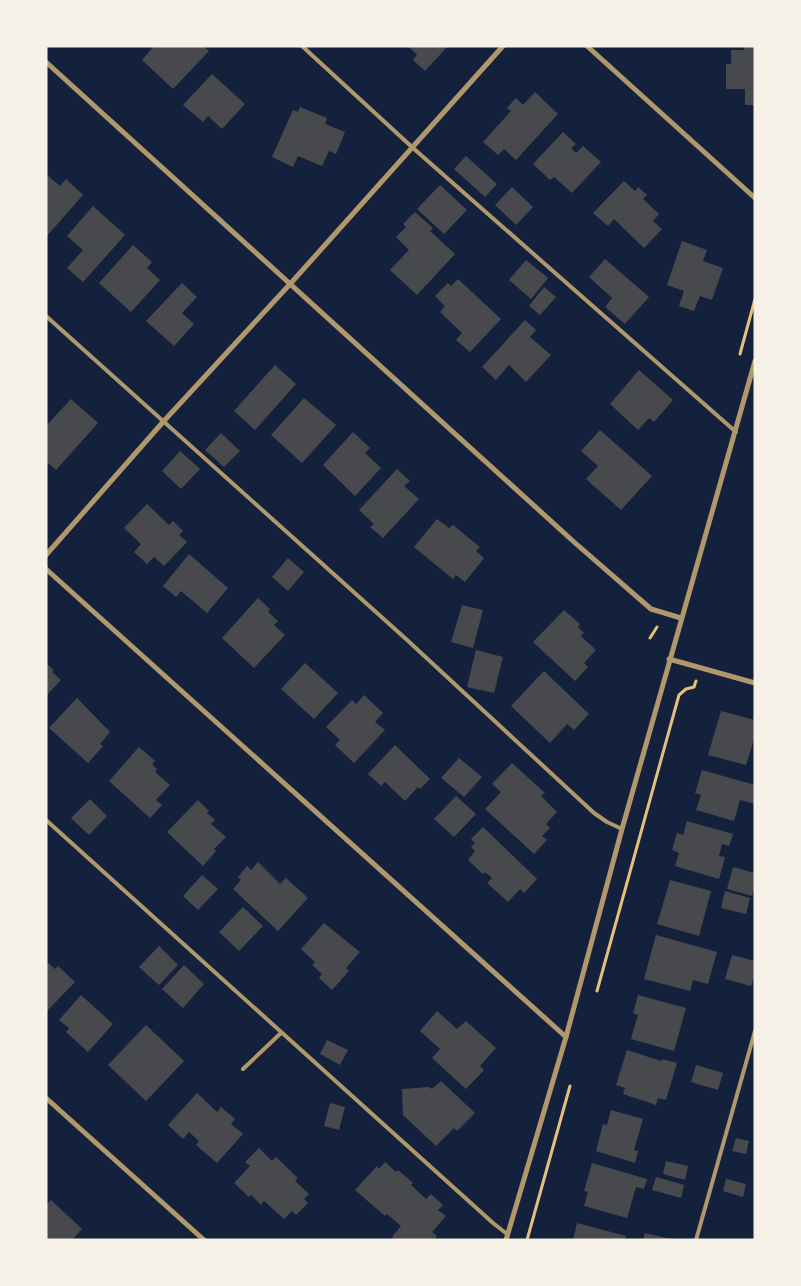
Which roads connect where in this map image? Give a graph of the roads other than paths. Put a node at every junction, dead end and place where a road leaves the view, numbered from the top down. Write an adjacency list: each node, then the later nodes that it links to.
1 (302, 46): 5 (lane)
2 (503, 46): 5 (street)
3 (587, 46): 6 (street)
4 (46, 62): 7 (street)
5 (413, 148): 7 (street); 11 (lane)
6 (755, 198)
7 (291, 283): 10 (street); 14 (street)
8 (46, 316): 10 (lane)
9 (755, 361): 11 (street)
10 (163, 422): 12 (street); 18 (lane)
11 (736, 432): 14 (street)
12 (46, 555)
13 (46, 569): 21 (street)
14 (681, 618): 15 (street)
15 (669, 659): 16 (street); 18 (street)
16 (755, 683)
17 (46, 820): 20 (lane)
18 (622, 829): 21 (street)
19 (755, 1031): 26 (lane)
20 (281, 1033): 22 (lane); 24 (lane)
21 (566, 1037): 24 (street)
22 (243, 1069)
23 (46, 1098): 25 (street)
24 (506, 1237)
25 (204, 1240)
26 (696, 1240)

